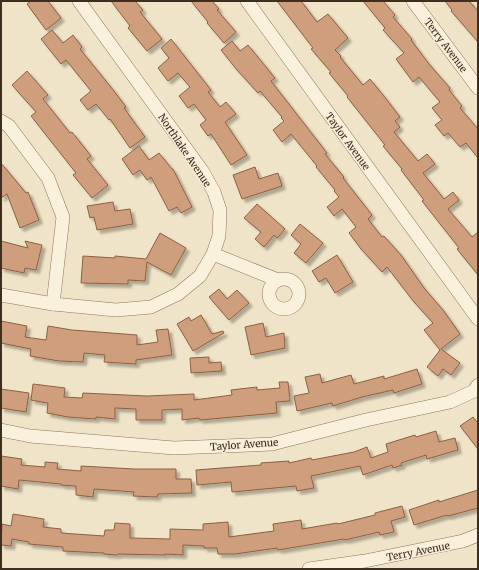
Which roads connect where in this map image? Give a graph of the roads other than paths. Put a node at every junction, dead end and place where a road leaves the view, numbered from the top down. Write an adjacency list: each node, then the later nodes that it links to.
1 (79, 1): 6 (street, Northlake Avenue)
2 (247, 1): 10 (street, Taylor Avenue)
3 (413, 1): 4 (street, Terry Avenue)
4 (478, 88)
5 (1, 121): 9 (street)
6 (214, 254): 7 (street); 9 (street, Northlake Avenue)
7 (278, 280)
8 (1, 295): 9 (street, Northlake Avenue)
9 (53, 304)
10 (478, 319)
11 (477, 390): 12 (street, Taylor Avenue)
12 (1, 430)
13 (478, 535): 14 (street, Terry Avenue)
14 (309, 569)

